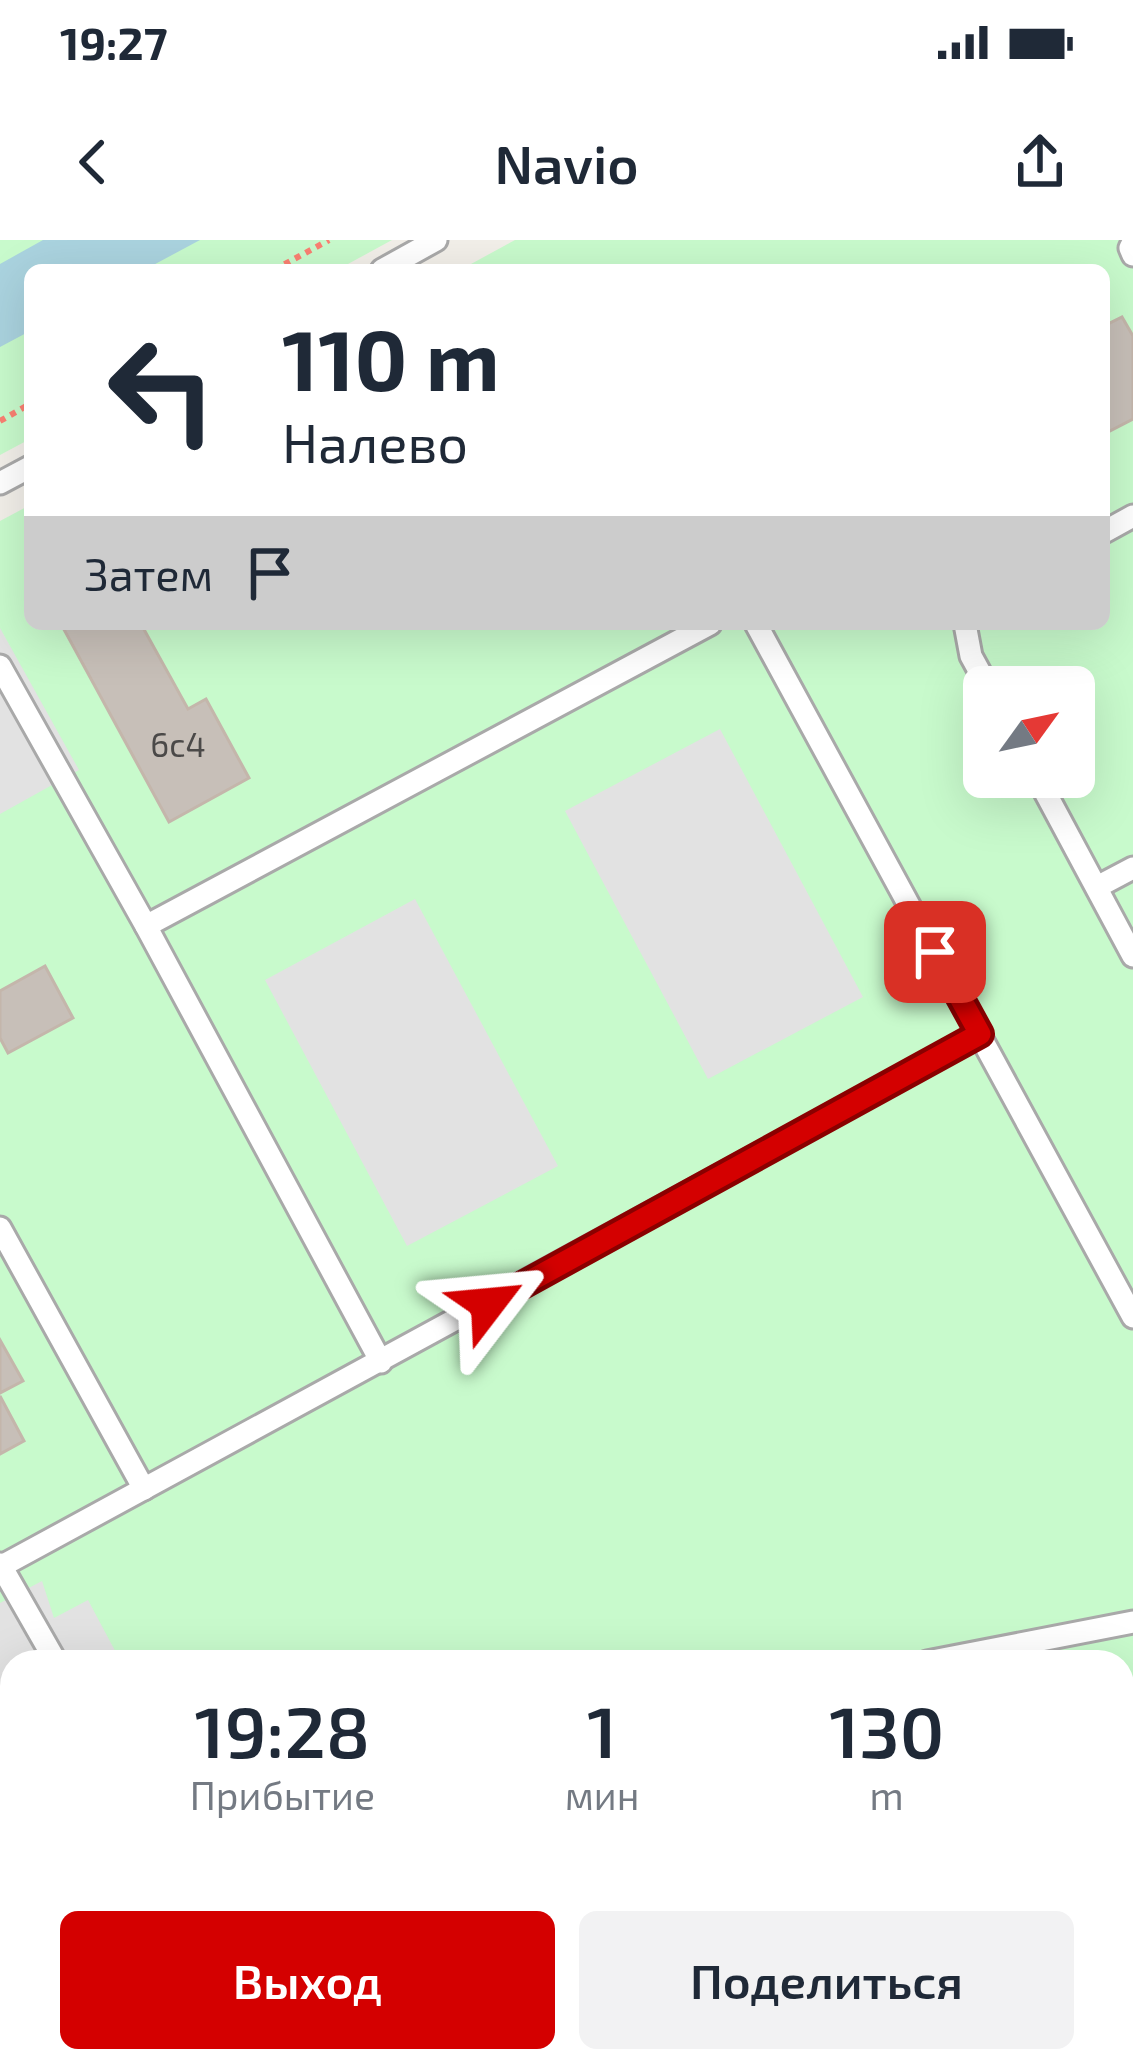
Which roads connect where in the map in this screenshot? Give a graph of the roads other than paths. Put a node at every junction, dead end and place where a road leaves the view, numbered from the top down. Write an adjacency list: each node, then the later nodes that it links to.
1 (436, 240): 4 (lane)
2 (1133, 242): 3 (lane)
3 (1133, 255)
4 (393, 264)
5 (699, 630): 13 (lane)
6 (759, 630): 15 (lane)
7 (966, 630): 9 (lane)
8 (0, 665): 13 (lane)
9 (976, 666)
10 (1048, 798): 12 (lane)
11 (1133, 868): 12 (lane)
12 (1096, 887): 14 (lane)
13 (146, 926): 18 (lane)
14 (1133, 956)
15 (980, 1034): 17 (lane); 18 (lane)
16 (0, 1228): 19 (lane)
17 (1133, 1317)
18 (381, 1362): 19 (lane)
19 (144, 1489): 20 (lane)
20 (0, 1566): 22 (lane)
21 (1133, 1622): 23 (lane)
22 (49, 1650)
23 (989, 1650)

